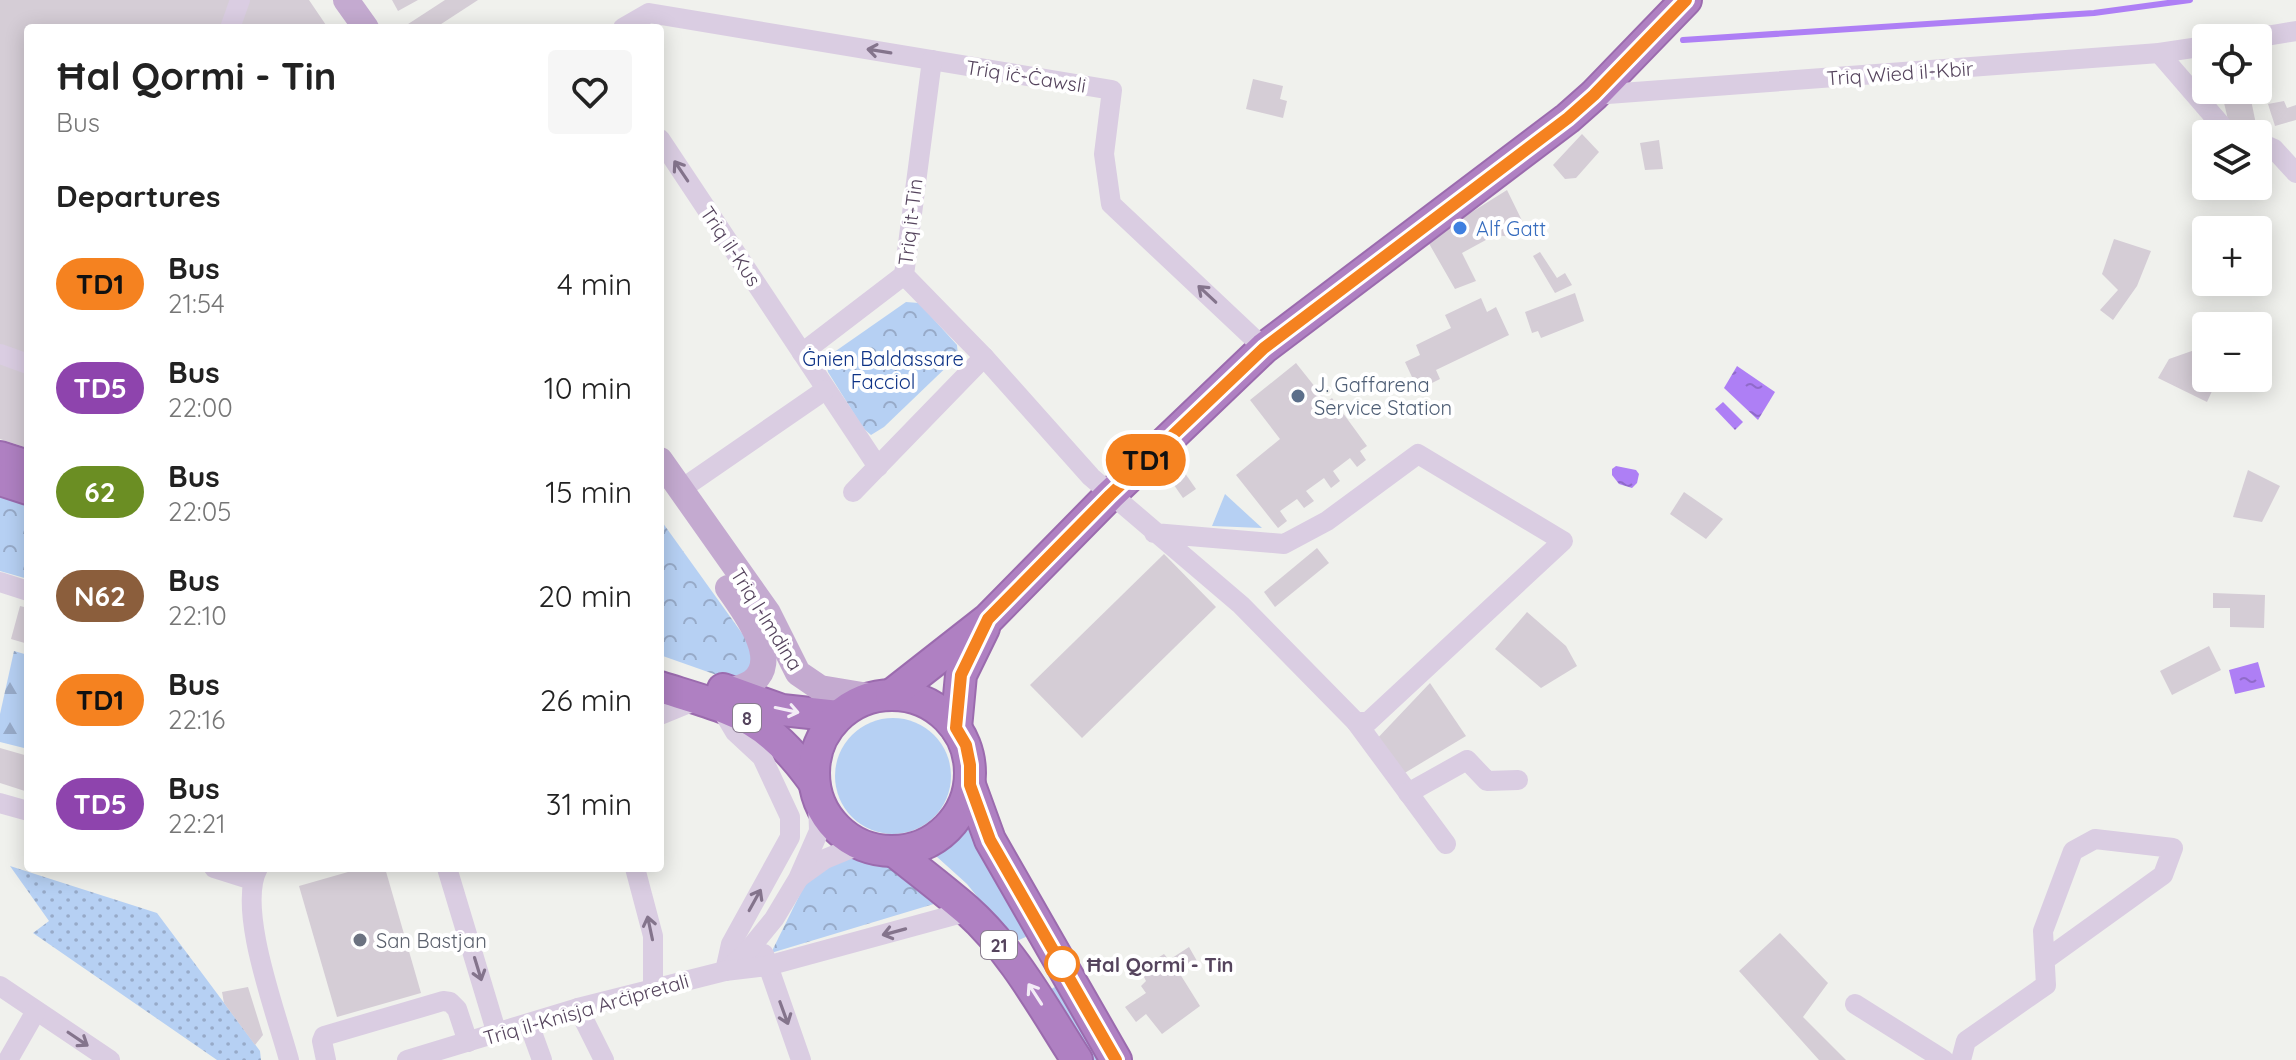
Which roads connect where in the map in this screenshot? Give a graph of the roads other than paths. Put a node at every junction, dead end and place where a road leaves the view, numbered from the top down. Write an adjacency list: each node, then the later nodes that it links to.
1 (240, 0): 5 (street)
2 (328, 0): 6 (main road)
3 (346, 0): 7 (main road)
4 (1686, 0): 14 (highway, 8)
5 (231, 24)
6 (344, 24)
7 (363, 24)
8 (630, 24): 13 (street, Triq iċ-Ċawsli, one-way to 8)
9 (2296, 31): 10 (street)
10 (2272, 35)
11 (2192, 48): 12 (street, Triq Wied il-Kbir)
12 (2159, 53): 14 (street, Triq Wied il-Kbir); 15 (street)
13 (932, 60): 19 (street, Triq it-Tin); 20 (street, Triq iċ-Ċawsli, one-way to 13)
14 (1594, 95): 20 (highway, 8)
15 (2217, 120)
16 (664, 145): 21 (street, Triq il-Kus, one-way to 16)
17 (2272, 148): 18 (street)
18 (2296, 173)
19 (904, 275): 21 (street); 23 (street, Triq it-Tin)
20 (1264, 348): 33 (highway, 8)
21 (802, 353): 25 (street, Triq il-Kus)
22 (0, 354): 24 (street)
23 (984, 357): 28 (street); 33 (street, Triq it-Tin)
24 (24, 363)
25 (825, 390): 28 (street, Triq il-Kus); 31 (street)
26 (0, 457): 27 (highway)
27 (24, 465)
28 (878, 467): 32 (street)
29 (0, 480): 30 (highway)
30 (24, 488)
31 (670, 489): 40 (main road, Triq l-Imdina); 41 (main road, Triq l-Imdina)
32 (853, 492)
33 (1110, 495): 34 (street, Triq it-Tin); 37 (highway, 8)
34 (1154, 533): 44 (street, Triq it-Tin); 44 (street)
35 (0, 582): 36 (street)
36 (24, 590)
37 (988, 619): 40 (highway, 8); 45 (highway, 8)
38 (664, 671): 41 (highway, 8)
39 (664, 688): 41 (highway, 8)
40 (883, 696): 43 (highway, 8); 45 (highway)
41 (715, 698): 42 (street); 43 (highway, 8, one-way to 43); 48 (highway, 8); 63 (street, one-way to 41)
42 (664, 714)
43 (838, 716): 48 (highway, 8)
44 (1356, 722): 49 (street, Triq it-Tin)
45 (956, 728): 47 (highway, 8)
46 (1518, 780): 49 (street)
47 (970, 785): 54 (highway, 8); 81 (highway, 21)
48 (816, 791): 53 (highway, 8); 58 (street)
49 (1408, 793): 52 (street, Triq it-Tin)
50 (0, 803): 51 (street)
51 (24, 810)
52 (1446, 844)
53 (859, 845): 54 (highway, 8); 58 (street)
54 (895, 852): 59 (highway, 21)
55 (448, 872): 70 (street, one-way to 70)
56 (636, 872): 65 (street, one-way to 56)
57 (255, 874): 74 (street)
58 (798, 879): 60 (street)
59 (969, 911): 62 (street, Triq il-Knisja Arċipretali, one-way to 62); 80 (highway, 21, one-way to 59)
60 (774, 919): 62 (street); 63 (street)
61 (2045, 960): 61 (street); 83 (street)
62 (767, 966): 63 (street, Triq il-Knisja Arċipretali); 79 (street, one-way to 79)
63 (725, 971): 65 (street, Triq il-Knisja Arċipretali)
64 (0, 986): 68 (street)
65 (653, 989): 67 (street, Triq il-Knisja Arċipretali)
66 (1855, 1004): 82 (street)
67 (578, 1008): 69 (street, Triq il-Knisja Arċipretali); 78 (street)
68 (36, 1011): 72 (street); 73 (street, one-way to 73)
69 (529, 1024): 70 (street, Triq il-Knisja Arċipretali); 77 (street)
70 (497, 1034): 71 (street, Triq il-Knisja Arċipretali)
71 (468, 1042): 75 (street); 76 (street, Triq il-Knisja Arċipretali)
72 (8, 1060)
73 (110, 1060)
74 (289, 1060)
75 (326, 1060)
76 (407, 1060)
77 (542, 1060)
78 (604, 1060)
79 (801, 1060)
80 (1077, 1060)
81 (1116, 1060)
82 (1944, 1060)
83 (1961, 1060)

